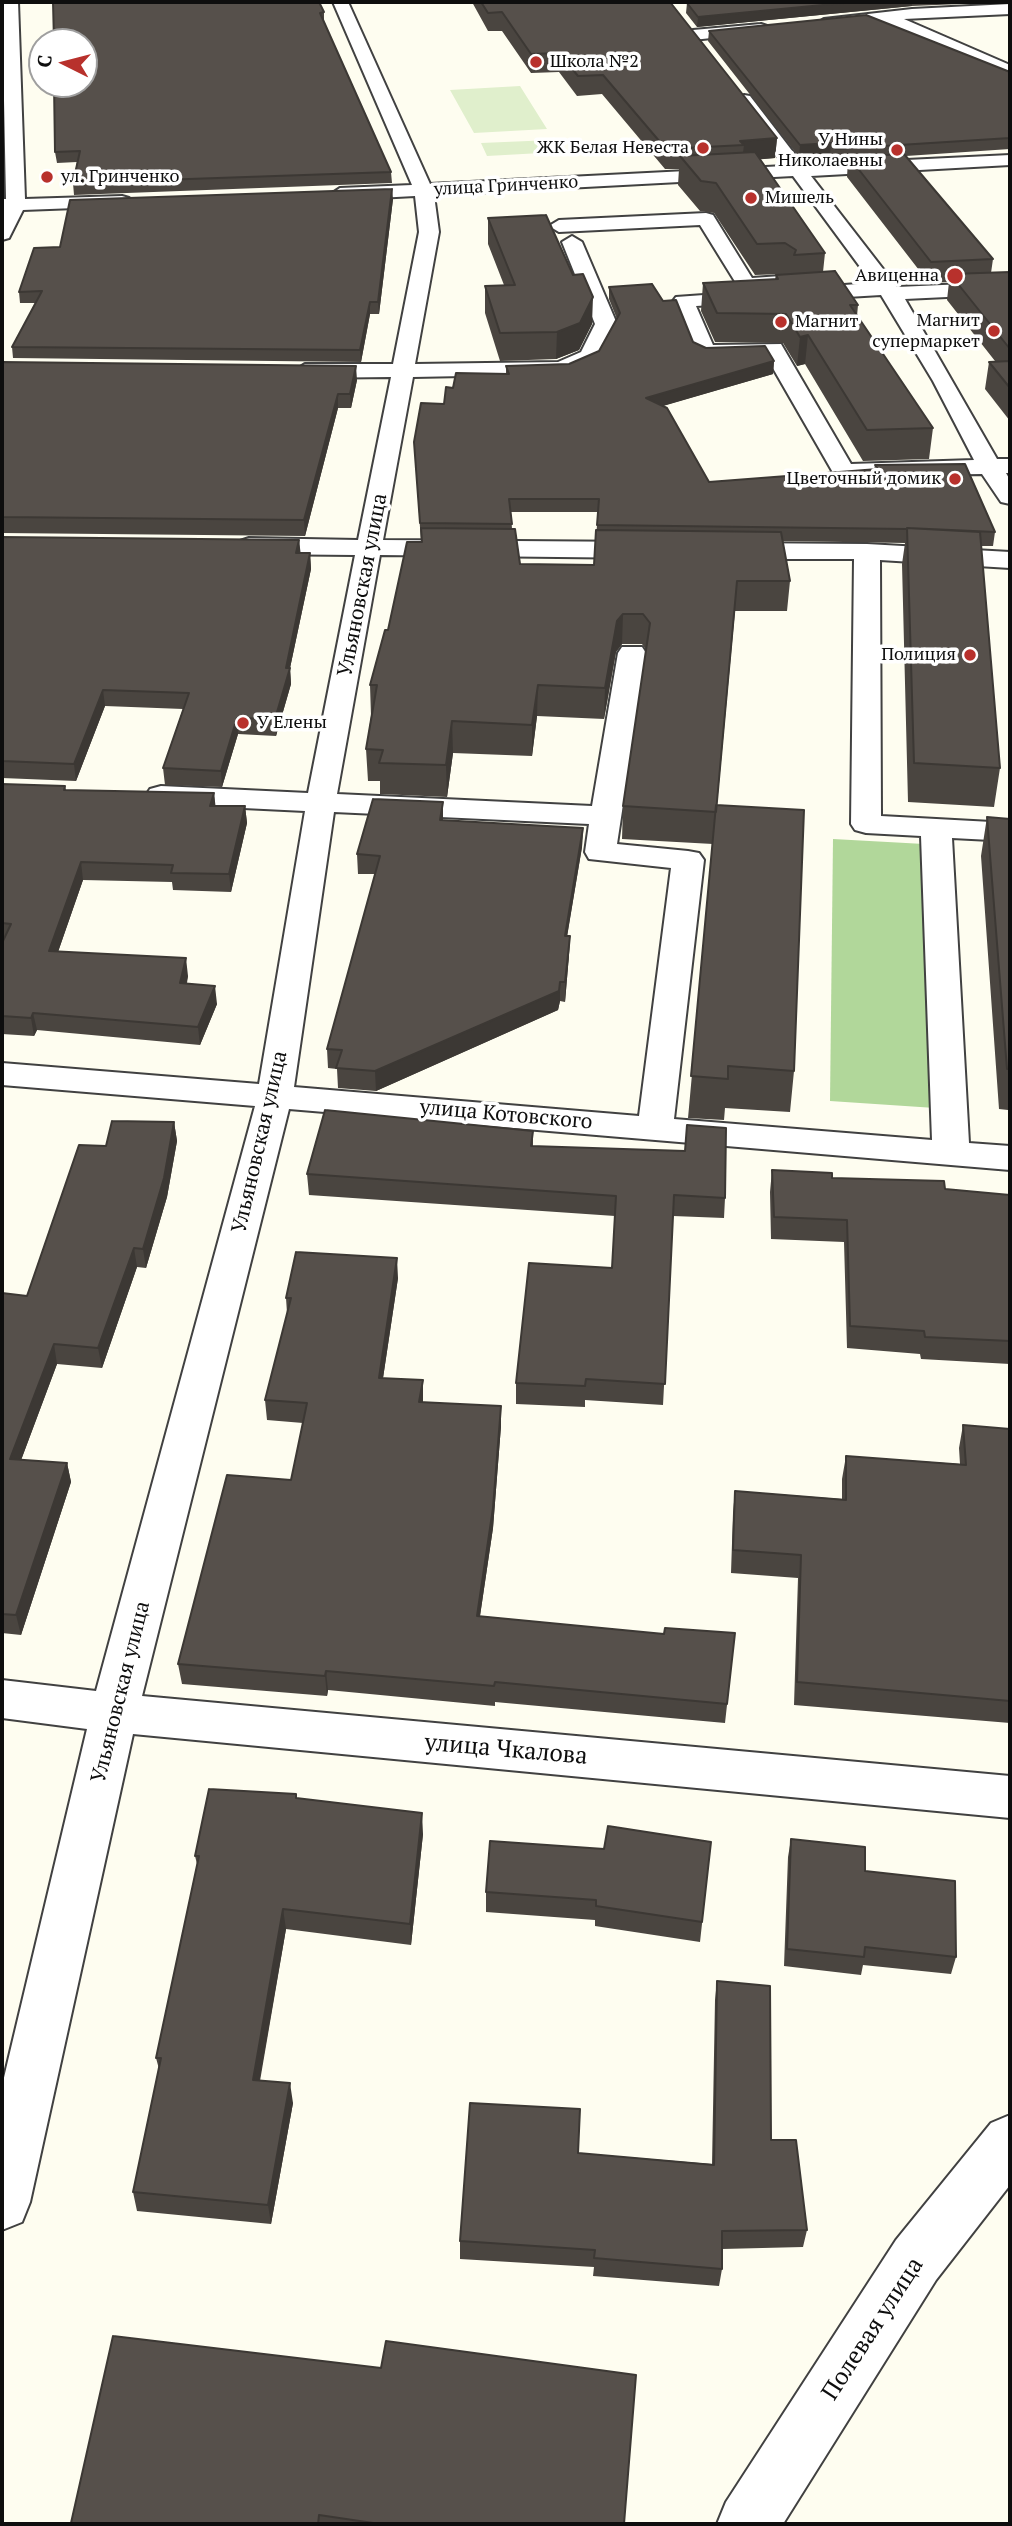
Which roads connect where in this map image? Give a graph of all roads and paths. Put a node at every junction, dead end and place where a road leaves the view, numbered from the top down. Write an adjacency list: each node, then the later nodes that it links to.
1 (10, 2): 17 (street)
2 (340, 2): 14 (street, Ульяновская улица)
3 (1010, 9): 5 (street)
4 (680, 18): 8 (street)
5 (889, 18): 6 (street); 10 (street)
6 (808, 25)
7 (781, 27): 8 (street)
8 (693, 35): 9 (street)
9 (709, 56)
10 (1010, 71)
11 (734, 88): 13 (street)
12 (1010, 160): 13 (street, улица Гринченко)
13 (800, 172): 14 (street, улица Гринченко); 19 (street)
14 (424, 190): 15 (street, улица Гринченко); 22 (street, Ульяновская улица)
15 (323, 194)
16 (145, 201): 17 (street)
17 (9, 205): 18 (street)
18 (2, 234)
19 (886, 286): 20 (street); 22 (street); 23 (street); 23 (street)
20 (1010, 288)
21 (279, 370): 22 (street)
22 (404, 372): 26 (street, Ульяновская улица)
23 (1000, 467): 24 (street)
24 (1010, 497)
25 (220, 545): 26 (street)
26 (370, 548): 27 (street); 33 (street, Ульяновская улица)
27 (674, 550)
28 (701, 551): 29 (street)
29 (867, 552): 30 (street); 35 (street)
30 (1010, 560)
31 (632, 653): 34 (street)
32 (127, 794): 33 (street)
33 (321, 802): 34 (street); 38 (street, Ульяновская улица)
34 (607, 816): 39 (street)
35 (936, 828): 36 (street); 40 (street)
36 (1010, 832)
37 (2, 1074): 38 (street, улица Котовского)
38 (275, 1096): 39 (street, улица Котовского); 43 (street, Ульяновская улица)
39 (655, 1128): 40 (street, улица Котовского)
40 (951, 1153): 41 (street, улица Котовского)
41 (1010, 1158)
42 (2, 1699): 43 (street, улица Чкалова)
43 (114, 1713): 44 (street, улица Чкалова); 46 (street, Ульяновская улица)
44 (1010, 1797)
45 (1010, 2142): 47 (street, Полевая улица)
46 (2, 2202)
47 (748, 2524)

